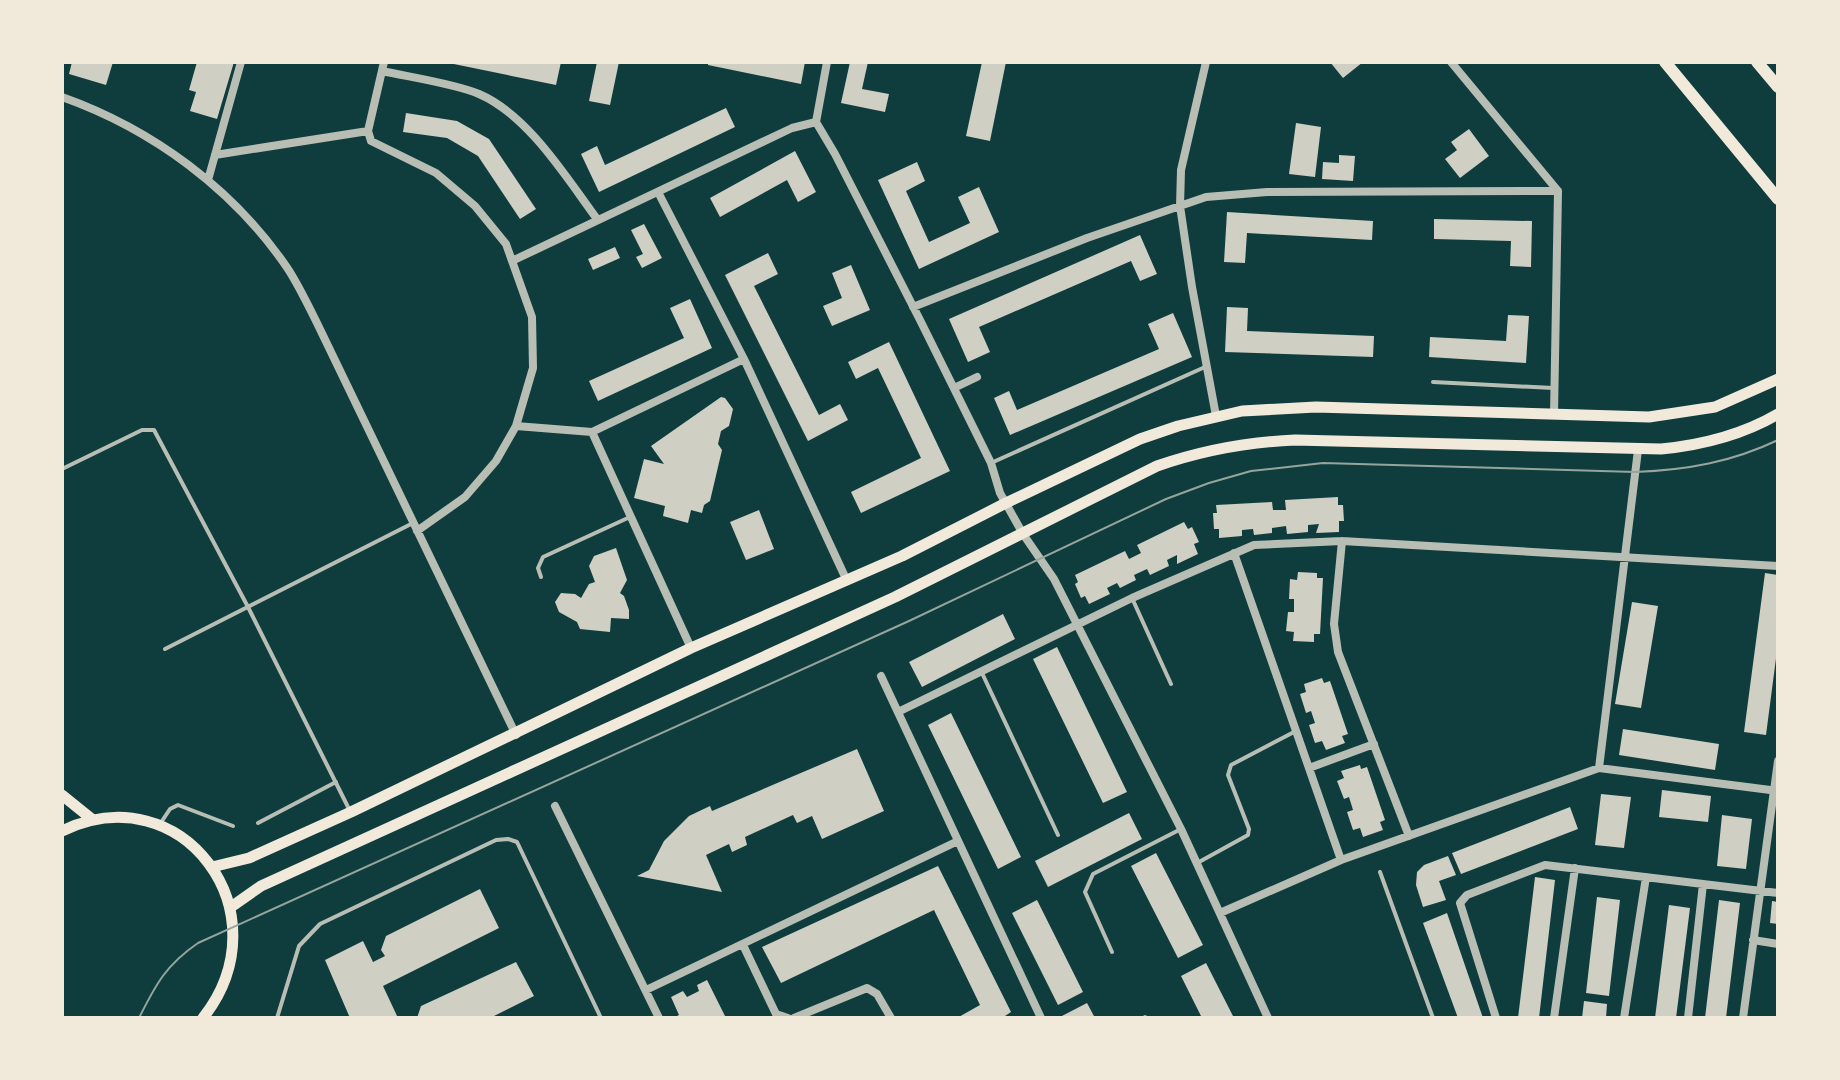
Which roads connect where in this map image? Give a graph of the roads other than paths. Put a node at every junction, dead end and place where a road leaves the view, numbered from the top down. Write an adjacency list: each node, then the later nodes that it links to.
1 (241, 62): 12 (street)
2 (827, 62): 10 (street)
3 (1206, 62): 17 (street)
4 (1451, 62): 14 (street)
5 (1665, 62): 16 (main road)
6 (1757, 62): 8 (main road)
7 (383, 67): 11 (street); 18 (street)
8 (1778, 87)
9 (62, 97): 13 (street)
10 (816, 122): 15 (street); 20 (street)
11 (368, 131): 12 (street); 19 (street)
12 (215, 155): 13 (street)
13 (208, 180): 38 (street)
14 (1558, 191): 17 (street); 27 (street)
15 (658, 192): 18 (street); 21 (street)
16 (1778, 199)
17 (1180, 206): 20 (street); 22 (street)
18 (597, 219): 19 (street)
19 (512, 261): 31 (street)
20 (913, 307): 26 (street)
21 (744, 359): 32 (street); 45 (street)
22 (1207, 366): 30 (street); 34 (lane)
23 (977, 377): 26 (street)
24 (1778, 379): 29 (main road)
25 (1433, 382): 27 (lane)
26 (954, 388): 34 (street)
27 (1555, 388): 29 (street)
28 (1778, 414): 33 (main road)
29 (1554, 415): 30 (main road)
30 (1216, 416): 36 (main road)
31 (516, 426): 32 (street); 38 (street)
32 (592, 432): 37 (street)
33 (1638, 450): 39 (main road); 42 (street)
34 (991, 463): 36 (street)
35 (62, 469): 47 (lane)
36 (1006, 503): 39 (street); 45 (main road)
37 (630, 517): 44 (lane); 49 (street)
38 (415, 527): 47 (lane); 56 (street)
39 (1023, 534): 48 (street); 84 (main road)
40 (1342, 541): 41 (street); 42 (street); 57 (street)
41 (1234, 553): 46 (street); 55 (street)
42 (1626, 557): 43 (street); 60 (street)
43 (1778, 566)
44 (541, 577)
45 (847, 581): 49 (main road)
46 (1132, 598): 48 (street); 53 (lane)
47 (248, 607): 50 (lane); 61 (lane)
48 (1077, 626): 51 (street); 70 (street)
49 (691, 648): 56 (main road)
50 (165, 649)
51 (981, 670): 54 (street); 72 (lane)
52 (881, 676): 54 (street)
53 (1171, 684)
54 (898, 712): 74 (street)
55 (1296, 731): 59 (street); 76 (lane)
56 (516, 735): 65 (main road)
57 (1374, 744): 59 (street); 73 (street)
58 (1778, 761): 62 (street)
59 (1309, 768): 75 (street)
60 (1599, 768): 62 (street); 73 (street)
61 (336, 782): 65 (lane); 67 (lane)
62 (1775, 791): 82 (street)
63 (62, 795): 66 (main road)
64 (555, 806): 90 (street)
65 (351, 812): 77 (main road)
66 (93, 820): 68 (main road); 71 (main road)
67 (258, 823)
68 (159, 826): 69 (lane); 77 (main road)
69 (233, 826)
70 (1181, 829): 76 (street); 89 (lane)
71 (62, 831)
72 (1058, 835)
73 (1409, 836): 75 (street)
74 (958, 841): 88 (street); 98 (street)
75 (1341, 860): 85 (street)
76 (1196, 863): 85 (street)
77 (212, 867): 84 (main road)
78 (1575, 868): 80 (street); 101 (street); 102 (street)
79 (1380, 872): 100 (lane)
80 (1646, 877): 81 (street); 103 (street)
81 (1703, 884): 82 (street); 104 (street)
82 (1761, 891): 83 (street); 86 (street)
83 (1778, 893)
84 (231, 907): 91 (main road)
85 (1220, 913): 99 (street)
86 (1753, 940): 87 (street); 105 (street)
87 (1778, 944)
88 (743, 945): 90 (street); 95 (street)
89 (1112, 952)
90 (646, 990): 94 (street)
91 (203, 1018)
92 (277, 1018): 93 (lane)
93 (601, 1018)
94 (659, 1018)
95 (788, 1018)
96 (794, 1018): 97 (street)
97 (891, 1018)
98 (1041, 1018)
99 (1268, 1018)
100 (1433, 1018)
101 (1496, 1018)
102 (1554, 1018)
103 (1624, 1018)
104 (1688, 1018)
105 (1743, 1018)

